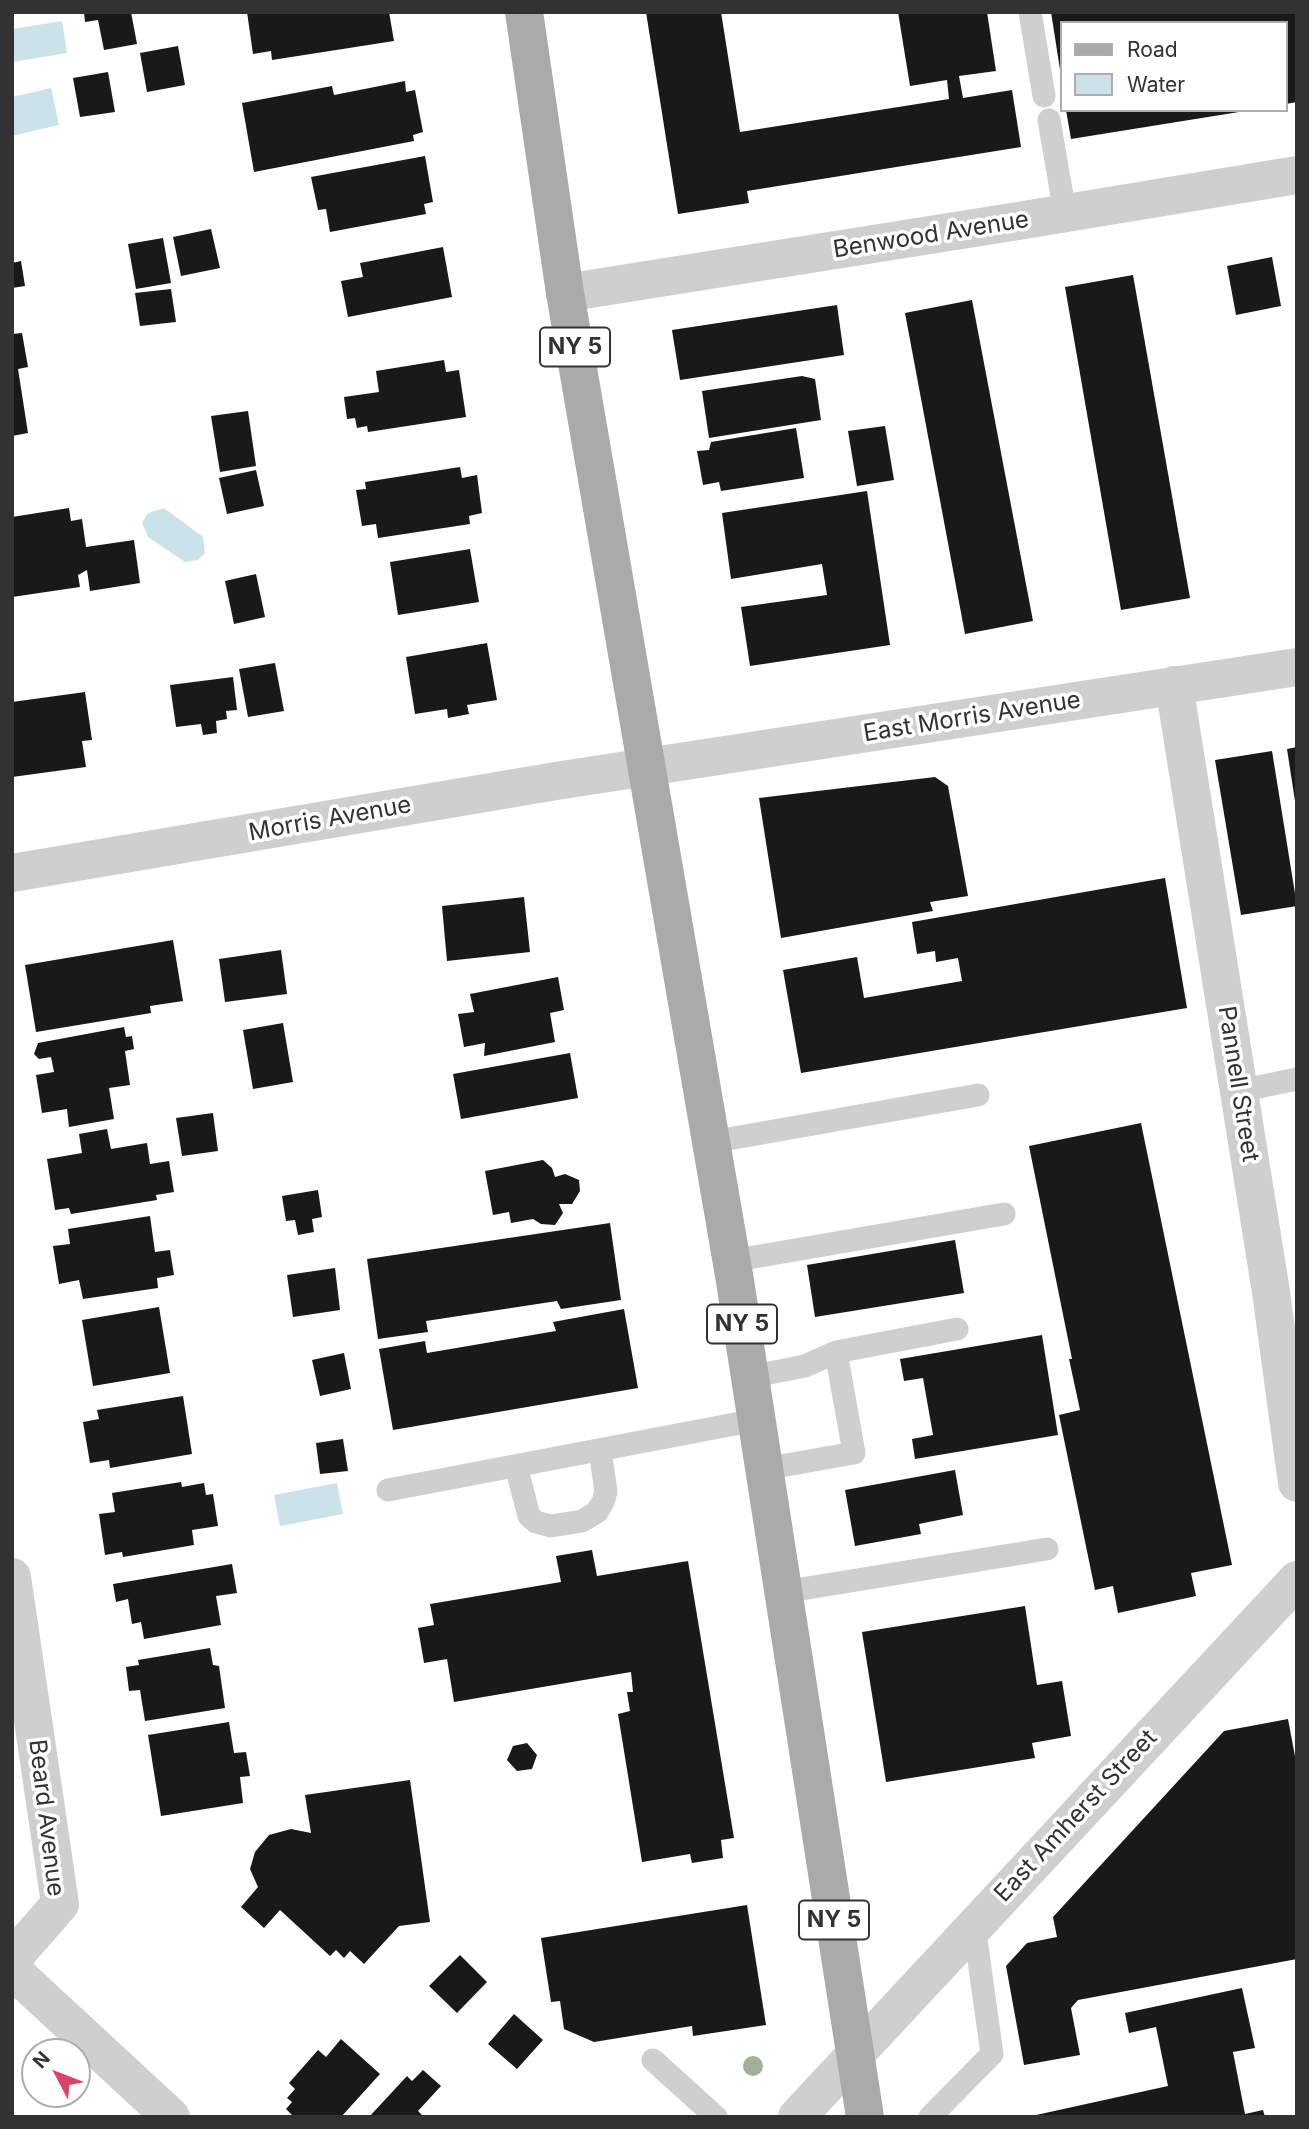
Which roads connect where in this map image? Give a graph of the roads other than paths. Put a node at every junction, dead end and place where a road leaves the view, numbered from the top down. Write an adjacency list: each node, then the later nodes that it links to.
1 (524, 12): 7 (main road, NY 5)
2 (1030, 12): 3 (lane)
3 (1044, 96)
4 (1049, 120): 6 (lane)
5 (1297, 175): 6 (street, Benwood Avenue)
6 (1065, 214): 7 (street, Benwood Avenue)
7 (565, 293): 10 (main road, NY 5)
8 (1297, 667): 9 (street, East Morris Avenue)
9 (1174, 685): 10 (street, East Morris Avenue); 13 (street, Pannell Street)
10 (648, 768): 11 (street, Morris Avenue); 15 (main road, NY 5)
11 (12, 873)
12 (1297, 1079): 13 (lane)
13 (1239, 1091): 25 (street, Pannell Street)
14 (978, 1095): 15 (lane)
15 (711, 1142): 17 (main road, NY 5)
16 (1004, 1214): 17 (lane)
17 (731, 1261): 20 (main road, NY 5)
18 (957, 1329): 19 (lane)
19 (836, 1352): 20 (lane); 24 (lane)
20 (749, 1377): 21 (main road, NY 5)
21 (756, 1420): 22 (lane); 24 (main road, NY 5)
22 (600, 1450): 23 (lane); 23 (lane)
23 (516, 1466): 26 (lane)
24 (764, 1469): 30 (main road, NY 5)
25 (1297, 1483)
26 (388, 1490)
27 (1047, 1549): 30 (lane)
28 (12, 1577): 32 (street, Beard Avenue)
29 (1297, 1580): 31 (street, East Amherst Street)
30 (783, 1592): 34 (main road, NY 5)
31 (974, 1926): 34 (street, East Amherst Street); 40 (lane)
32 (12, 1959)
33 (12, 1970): 36 (street)
34 (856, 2052): 38 (street, East Amherst Street); 39 (main road, NY 5)
35 (653, 2060): 37 (lane)
36 (171, 2117)
37 (716, 2117)
38 (797, 2117)
39 (865, 2117)
40 (930, 2117)

